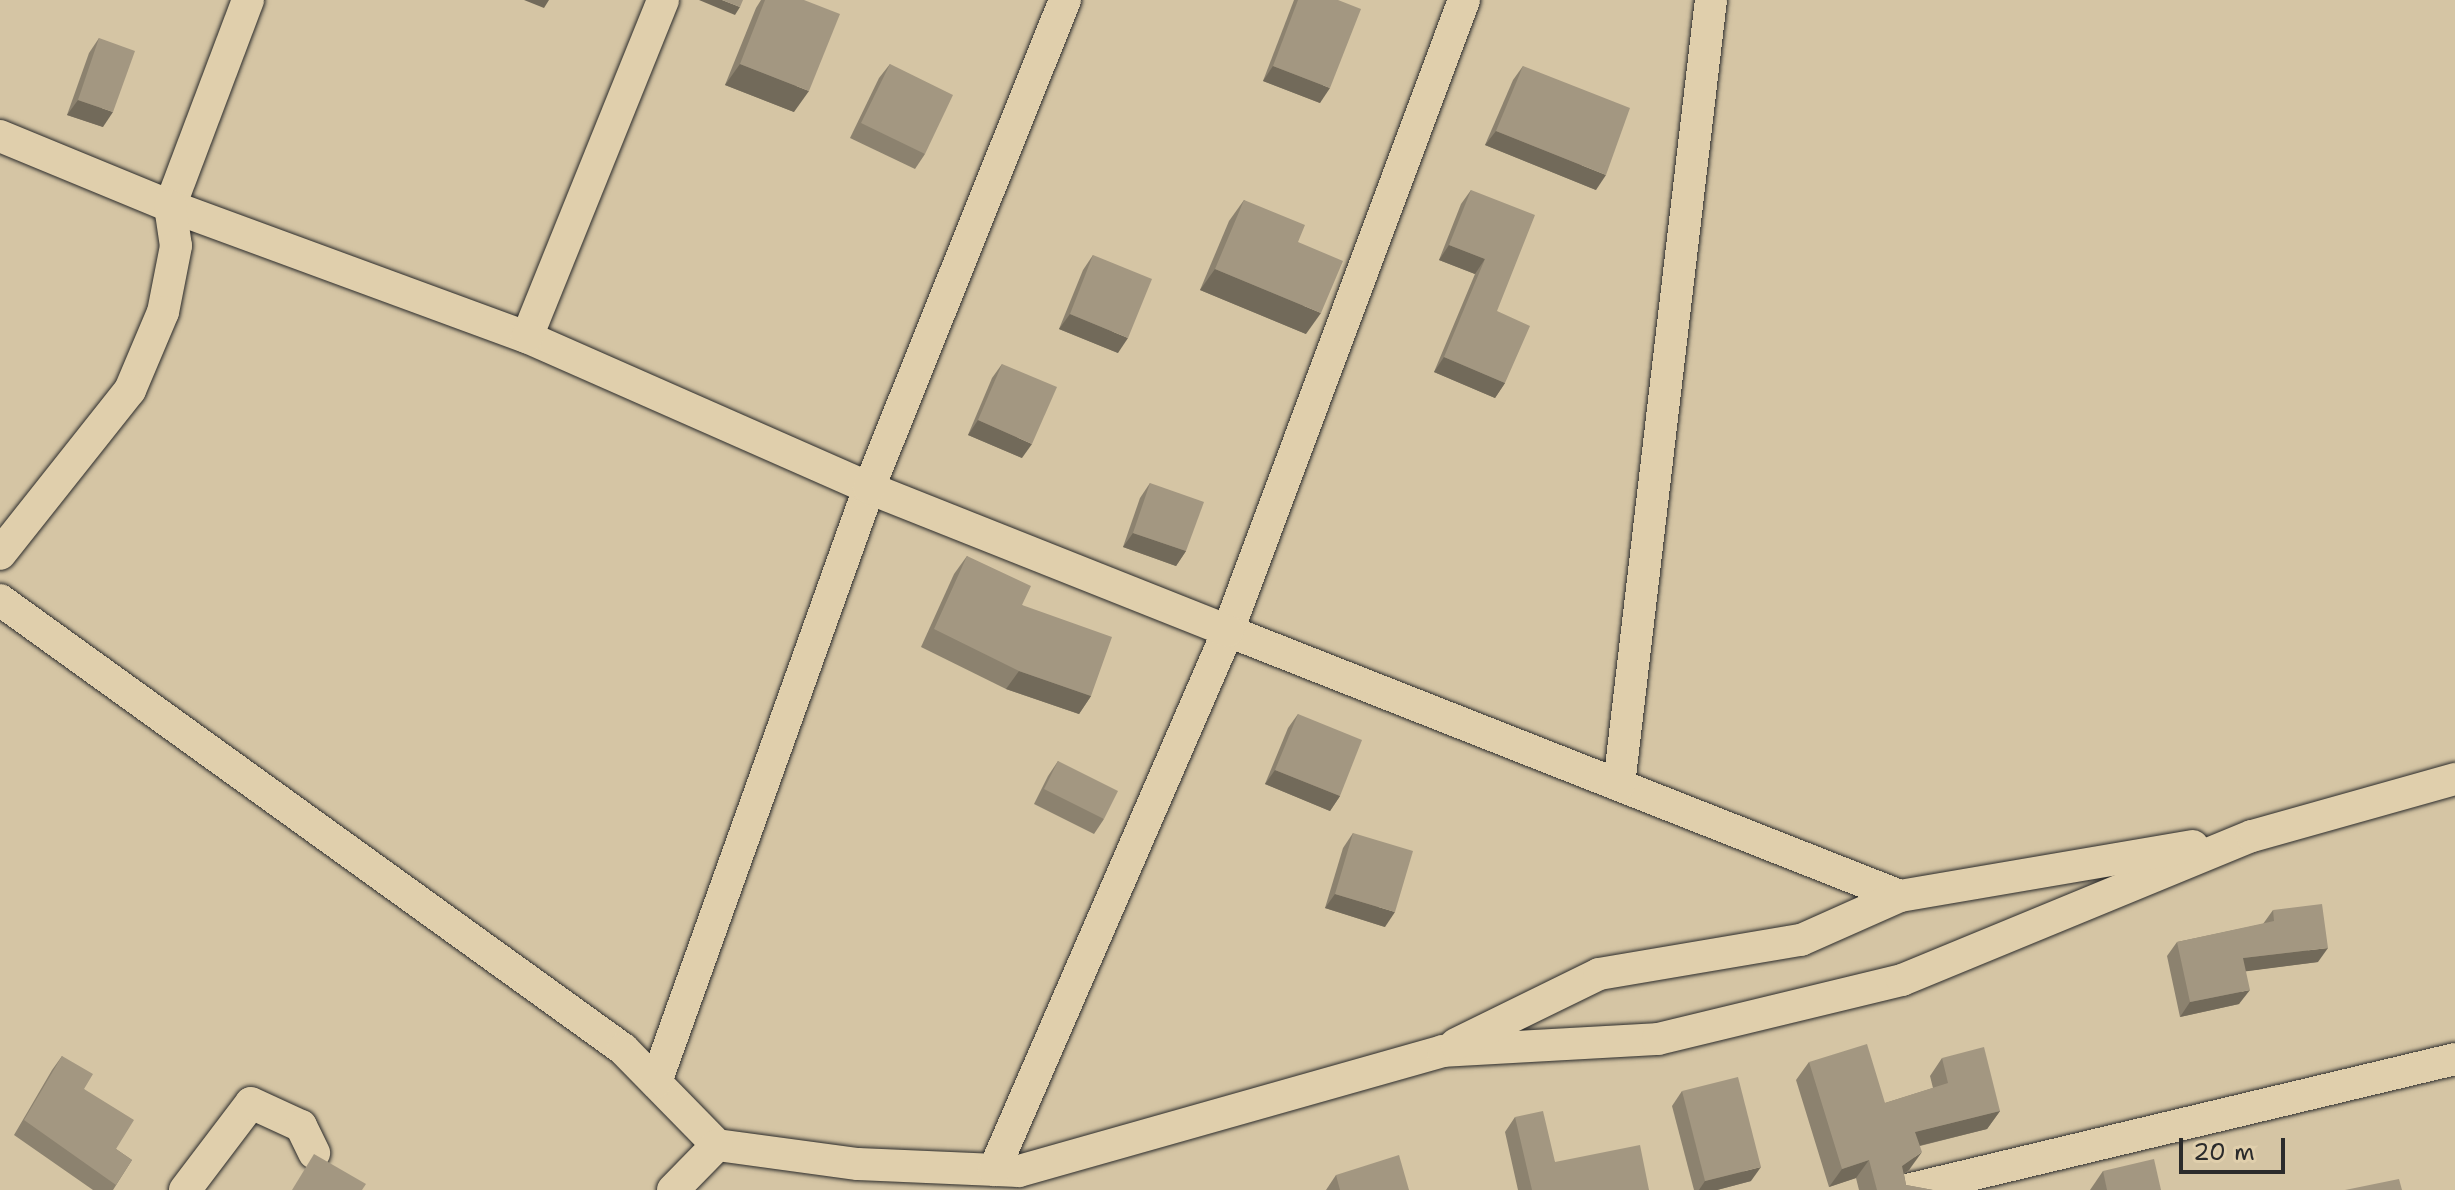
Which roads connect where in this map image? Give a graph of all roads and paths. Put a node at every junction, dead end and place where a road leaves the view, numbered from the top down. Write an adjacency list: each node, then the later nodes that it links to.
1 (248, 0): 7 (street)
2 (663, 0): 8 (street)
3 (1065, 0): 9 (street)
4 (1464, 0): 12 (street)
5 (1711, 0): 14 (street)
6 (0, 136): 7 (street)
7 (170, 206): 8 (street); 10 (street)
8 (527, 337): 9 (street)
9 (869, 488): 12 (street); 19 (street)
10 (0, 554)
11 (0, 600): 19 (street)
12 (1228, 631): 14 (street); 22 (street)
13 (2455, 779): 15 (street)
14 (1619, 785): 16 (street)
15 (2252, 836): 16 (street); 17 (street)
16 (1900, 896): 17 (street)
17 (1443, 1051): 22 (street)
18 (2455, 1059): 25 (street)
19 (656, 1082): 20 (street)
20 (717, 1145): 22 (street); 24 (street)
21 (314, 1153): 23 (street)
22 (994, 1170)
23 (185, 1190)
24 (673, 1190)
25 (1907, 1190)

